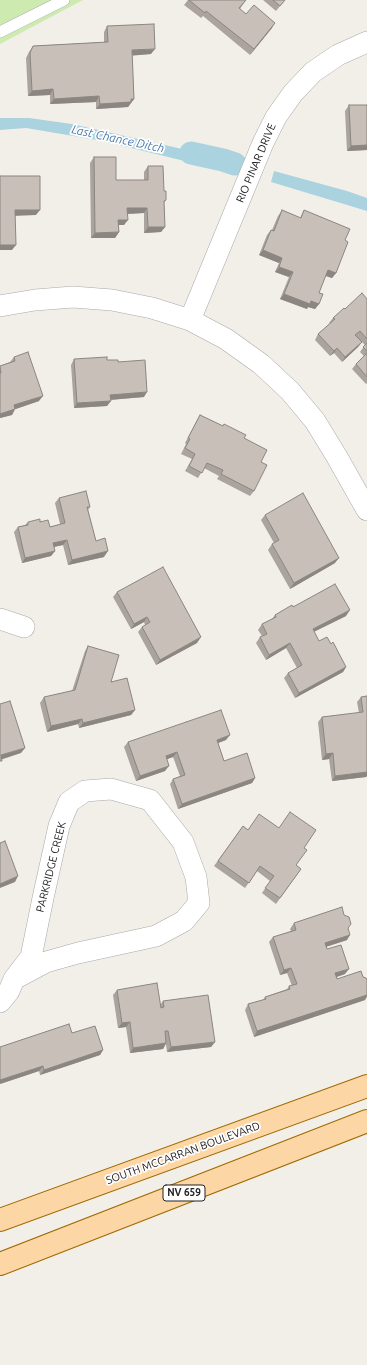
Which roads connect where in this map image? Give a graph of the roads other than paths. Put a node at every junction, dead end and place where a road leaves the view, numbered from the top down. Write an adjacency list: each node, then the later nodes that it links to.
1 (64, 0): 2 (lane)
2 (0, 32)
3 (367, 42): 5 (street, RIO PINAR DRIVE)
4 (0, 306): 5 (street)
5 (190, 320): 6 (street)
6 (367, 510)
7 (0, 619): 8 (street)
8 (24, 627)
9 (14, 979): 9 (street, PARKRIDGE CREEK); 10 (street, PARKRIDGE CREEK)
10 (0, 1002)
11 (367, 1086): 13 (main road, SOUTH MCCARRAN BOULEVARD)
12 (367, 1121): 14 (main road, NV 659)
13 (0, 1220)
14 (0, 1264)

